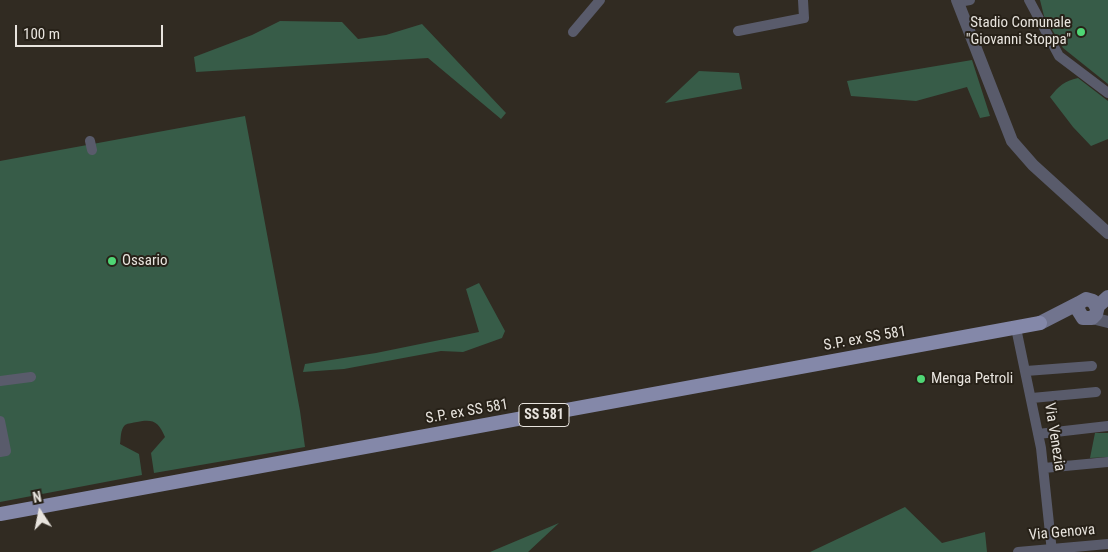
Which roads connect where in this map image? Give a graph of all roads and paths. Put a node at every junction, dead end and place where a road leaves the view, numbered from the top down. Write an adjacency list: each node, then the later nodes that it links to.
1 (600, 0): 6 (street)
2 (803, 0): 5 (street)
3 (1028, 0): 7 (street)
4 (962, 1): 8 (street)
5 (738, 31)
6 (573, 32)
7 (1108, 94)
8 (1108, 234)
9 (1108, 290): 11 (main road)
10 (1108, 297): 11 (main road)
11 (1092, 311): 12 (street); 13 (main road, S.P. ex SS 581 / SS 581)
12 (1108, 322)
13 (1016, 328): 15 (street, Via Venezia); 26 (main road, S.P. ex SS 581 / SS 581)
14 (1092, 366): 15 (street)
15 (1026, 371): 19 (street, Via Venezia)
16 (31, 377): 17 (street)
17 (0, 382)
18 (1096, 392): 19 (street)
19 (1032, 398): 22 (street, Via Venezia)
20 (0, 421): 23 (street)
21 (1108, 426): 22 (street)
22 (1038, 434): 25 (street, Via Venezia)
23 (0, 452)
24 (1108, 462): 25 (street)
25 (1044, 468): 28 (street, Via Venezia)
26 (0, 514)
27 (1108, 544): 28 (street, Via Genova)
28 (1052, 551): 29 (street, Via Genova)
29 (1018, 552)

